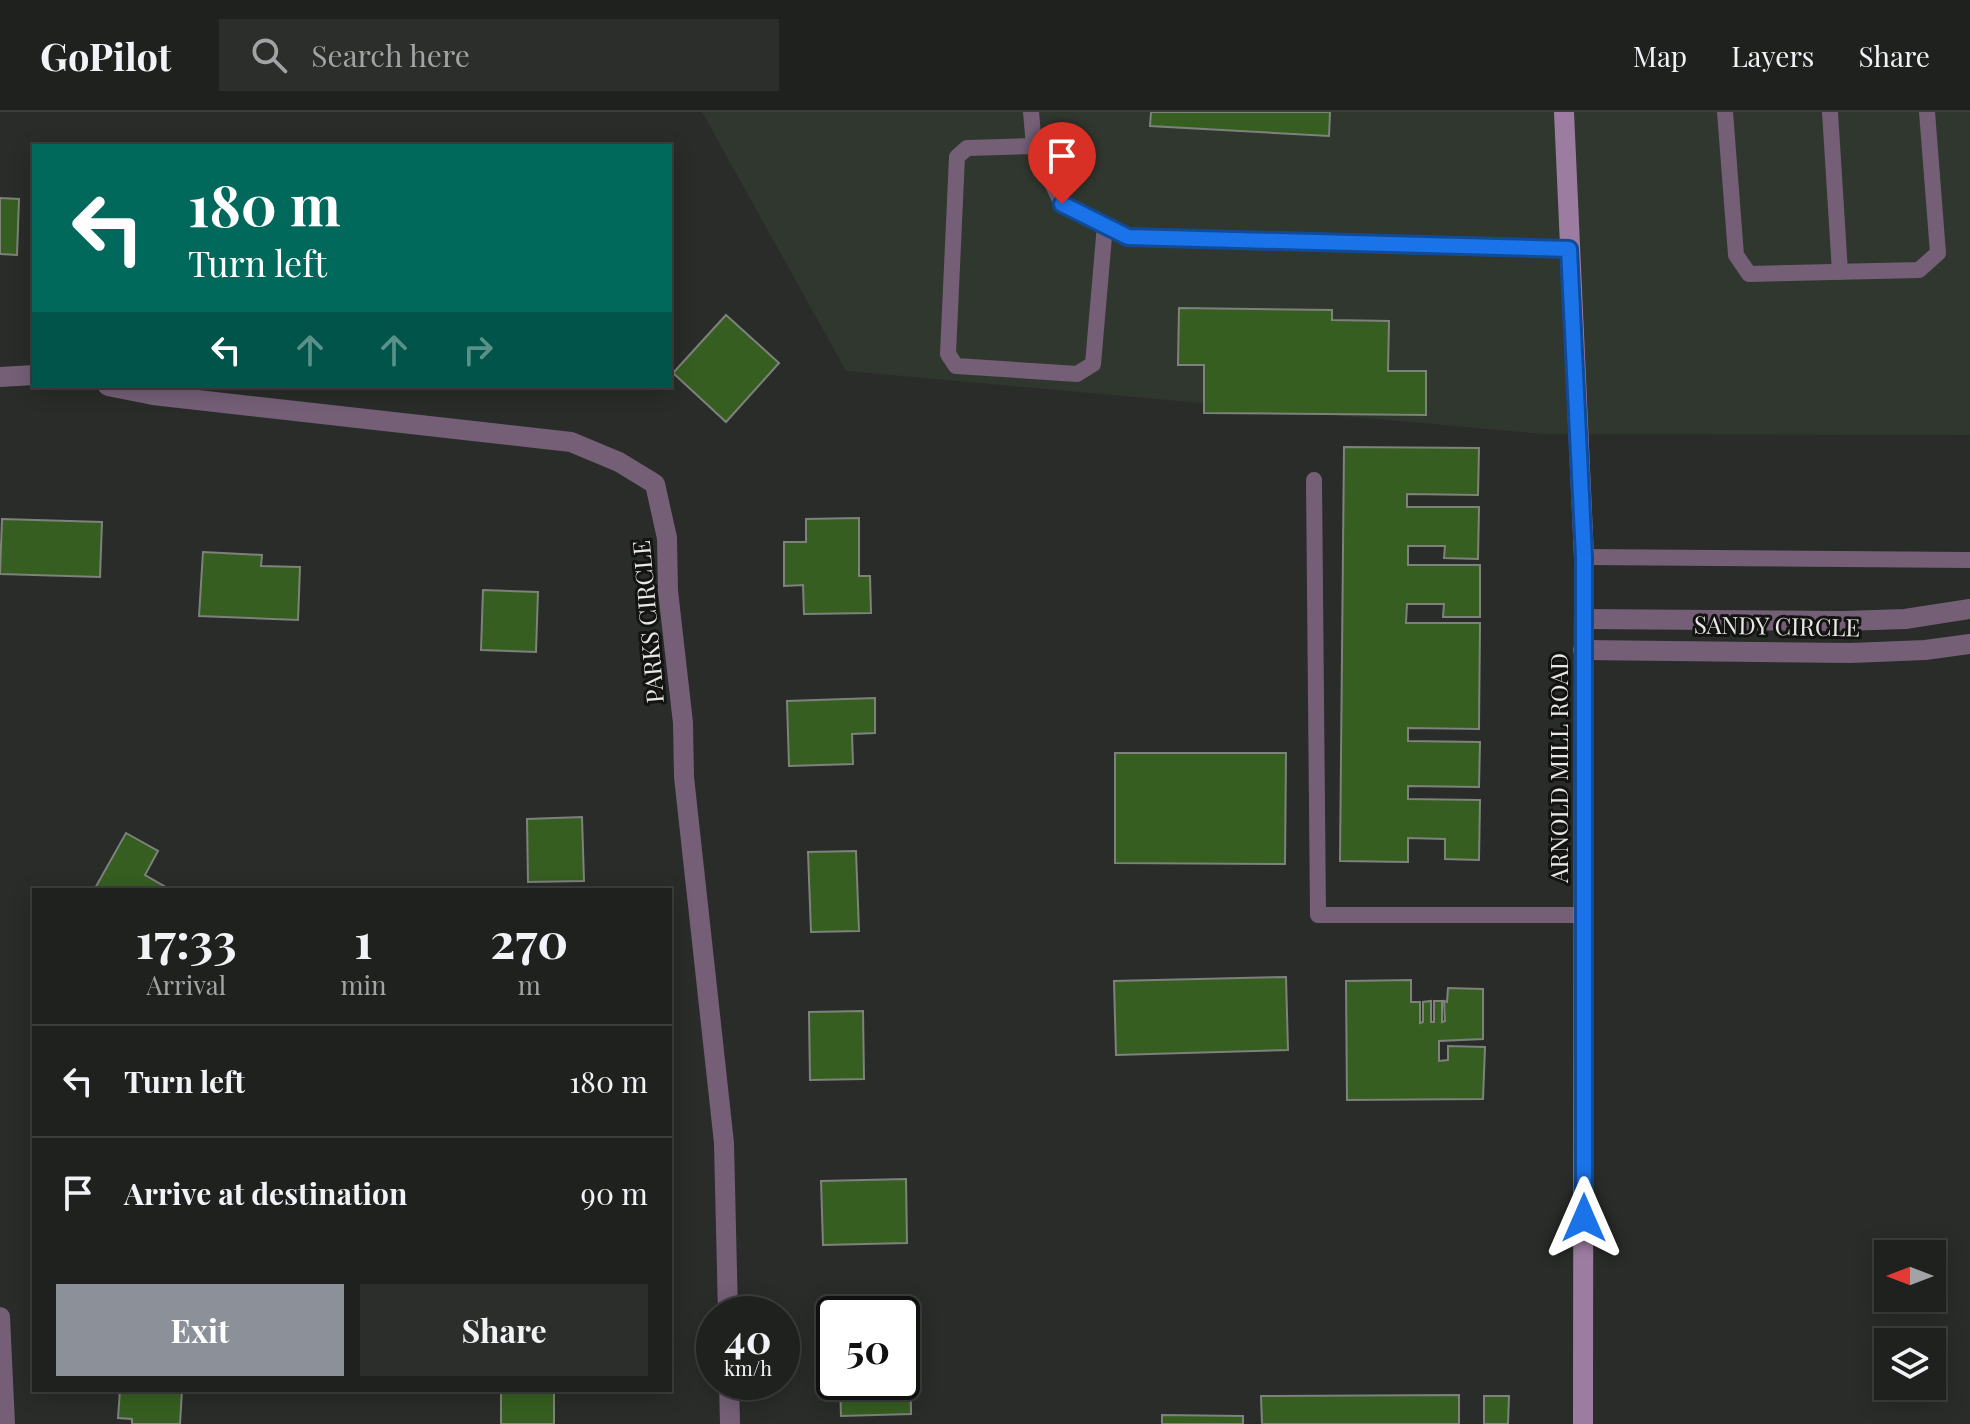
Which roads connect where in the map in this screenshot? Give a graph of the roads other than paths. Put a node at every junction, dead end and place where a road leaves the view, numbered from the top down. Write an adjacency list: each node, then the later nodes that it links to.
1 (1031, 112): 6 (lane)
2 (1564, 112): 8 (main road, ARNOLD MILL ROAD)
3 (1725, 112): 9 (lane)
4 (1830, 112): 9 (lane)
5 (1927, 112): 9 (lane)
6 (1034, 146): 7 (lane); 7 (lane)
7 (1105, 225): 8 (lane)
8 (1569, 249): 14 (main road, ARNOLD MILL ROAD)
9 (1840, 272)
10 (32, 375): 11 (street)
11 (0, 377)
12 (118, 388): 21 (street, PARKS CIRCLE)
13 (1314, 480): 20 (lane)
14 (1584, 557): 15 (lane); 17 (main road, ARNOLD MILL ROAD)
15 (1970, 560)
16 (1970, 609): 17 (street, SANDY CIRCLE)
17 (1584, 619): 19 (main road, ARNOLD MILL ROAD)
18 (1970, 644): 19 (street, SANDY CIRCLE)
19 (1583, 650): 20 (main road, ARNOLD MILL ROAD)
20 (1584, 915): 26 (main road, ARNOLD MILL ROAD)
21 (728, 1296)
22 (0, 1317): 24 (street)
23 (729, 1400): 25 (street)
24 (5, 1424)
25 (730, 1424)
26 (1583, 1424)

